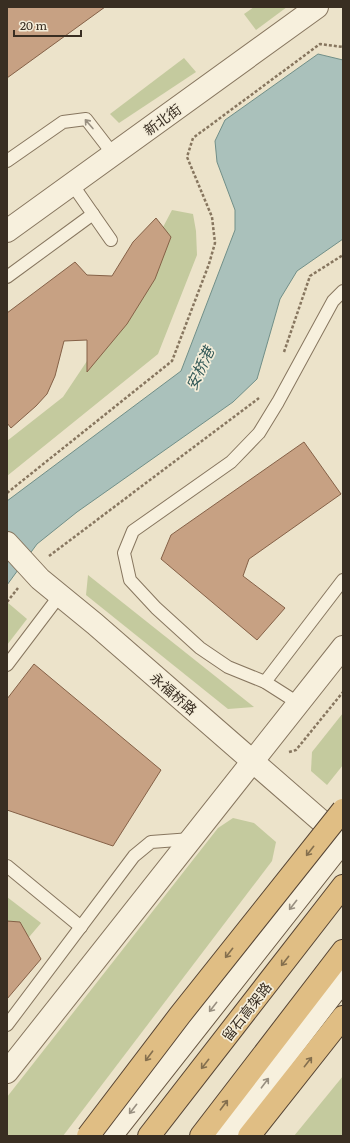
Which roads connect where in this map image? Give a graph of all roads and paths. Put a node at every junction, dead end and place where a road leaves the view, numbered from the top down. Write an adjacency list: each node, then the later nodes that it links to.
1 (317, 7): 3 (street, 新北街)
2 (343, 47): 14 (path)
3 (113, 154): 4 (lane, one-way to 4); 5 (street, 新北街)
4 (7, 161)
5 (72, 184): 6 (lane); 7 (street, 新北街)
6 (93, 214): 8 (lane); 10 (lane)
7 (7, 231)
8 (111, 240)
9 (343, 255): 12 (path)
10 (7, 277)
11 (343, 291): 21 (lane)
12 (282, 357)
13 (264, 394): 16 (path)
14 (7, 492)
15 (7, 543): 16 (street, 永福桥路)
16 (29, 566): 18 (street, 永福桥路)
17 (343, 580): 21 (lane)
18 (60, 595): 20 (lane); 23 (street, 永福桥路)
19 (343, 647): 22 (street)
20 (7, 665)
21 (265, 682): 22 (lane)
22 (298, 703): 23 (street)
23 (252, 762): 25 (street); 26 (street, 永福桥路)
24 (343, 810): 35 (highway, one-way to 35, bridge)
25 (191, 839): 29 (lane); 34 (street)
26 (343, 841): 36 (street, one-way to 36)
27 (7, 866): 29 (lane)
28 (343, 886): 37 (highway, 留石高架路, one-way to 37)
29 (81, 927): 33 (lane)
30 (343, 950): 38 (highway, one-way to 30)
31 (343, 980): 39 (street, one-way to 31)
32 (343, 1017): 40 (highway, one-way to 32)
33 (7, 1025)
34 (7, 1072)
35 (88, 1136)
36 (111, 1136)
37 (149, 1136)
38 (201, 1136)
39 (224, 1136)
40 (249, 1136)

